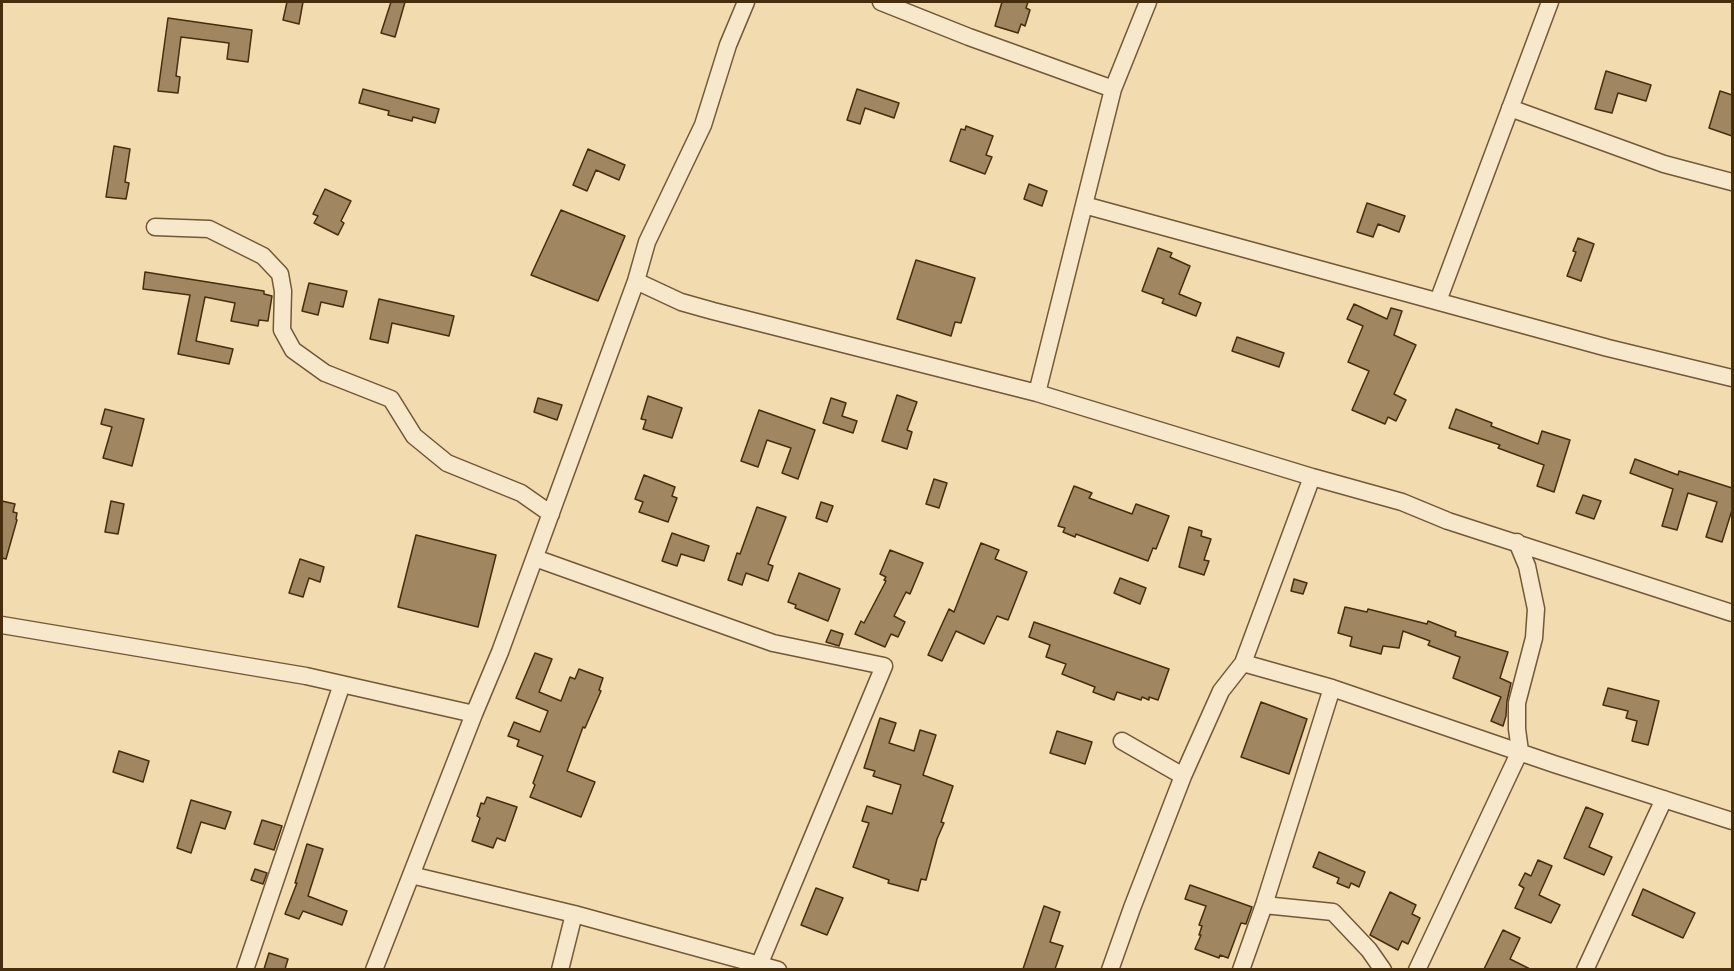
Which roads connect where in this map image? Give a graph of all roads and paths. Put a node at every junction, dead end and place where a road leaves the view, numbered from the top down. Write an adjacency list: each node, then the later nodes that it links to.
1 (746, 2): 10 (street)
2 (881, 2): 5 (street)
3 (1148, 2): 5 (street)
4 (1550, 2): 6 (street)
5 (1113, 89): 8 (street)
6 (1510, 108): 7 (street); 11 (street)
7 (1732, 182)
8 (1084, 205): 11 (street); 13 (street)
9 (155, 228): 15 (street)
10 (636, 281): 13 (street); 15 (street)
11 (1438, 301): 12 (street)
12 (1732, 378)
13 (1036, 393): 14 (street)
14 (1312, 477): 16 (street); 20 (street)
15 (551, 514): 17 (street)
16 (1517, 542): 18 (street); 25 (street)
17 (535, 558): 23 (street); 32 (street)
18 (1732, 613)
19 (2, 625): 21 (street)
20 (1243, 663): 22 (street); 26 (street)
21 (342, 684): 23 (street); 33 (street)
22 (1332, 688): 25 (street); 30 (street)
23 (474, 714): 29 (street)
24 (1122, 741): 26 (street)
25 (1520, 751): 27 (street); 40 (street)
26 (1183, 776): 37 (street)
27 (1664, 799): 28 (street); 41 (street)
28 (1732, 821)
29 (411, 875): 31 (street); 34 (street)
30 (1264, 905): 38 (street); 39 (street)
31 (574, 914): 32 (street); 35 (street)
32 (758, 967): 36 (street)
33 (245, 969)
34 (374, 969)
35 (560, 969)
36 (777, 969)
37 (1110, 969)
38 (1241, 969)
39 (1383, 969)
40 (1417, 969)
41 (1585, 969)

